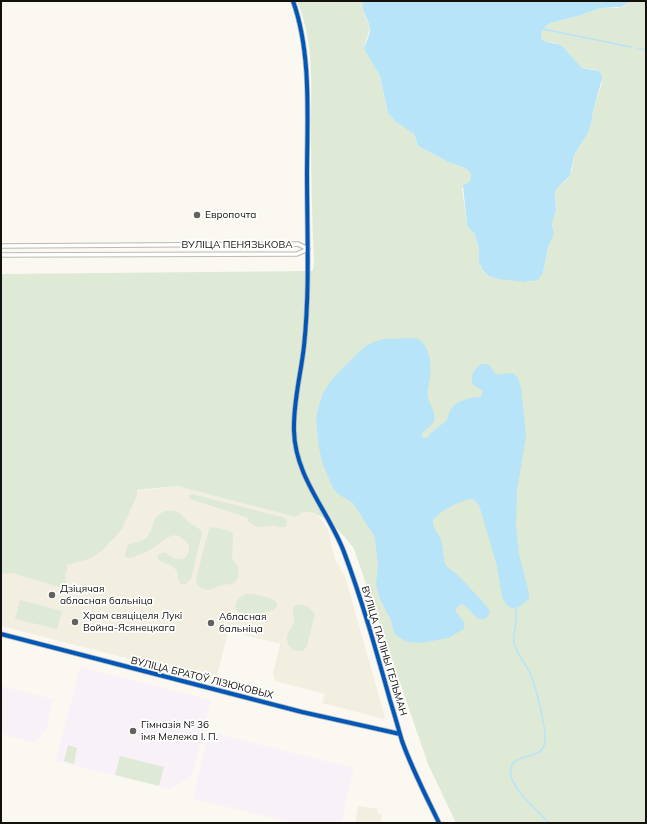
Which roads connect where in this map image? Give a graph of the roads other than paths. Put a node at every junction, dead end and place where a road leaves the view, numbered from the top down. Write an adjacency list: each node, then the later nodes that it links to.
1 (293, 1): 3 (street, ВУЛІЦА ПАЛІНЫ ГЕЛЬМАН)
2 (1, 246): 3 (street, ВУЛІЦА ПЕНЯЗЬКОВА)
3 (308, 248): 4 (street, ВУЛІЦА ПЕНЯЗЬКОВА); 6 (street, ВУЛІЦА ПАЛІНЫ ГЕЛЬМАН)
4 (1, 255)
5 (1, 634): 6 (street, ВУЛІЦА БРАТОЎ ЛІЗЮКОВЫХ)
6 (400, 734): 7 (street, ВУЛІЦА ПАЛІНЫ ГЕЛЬМАН)
7 (439, 823)

